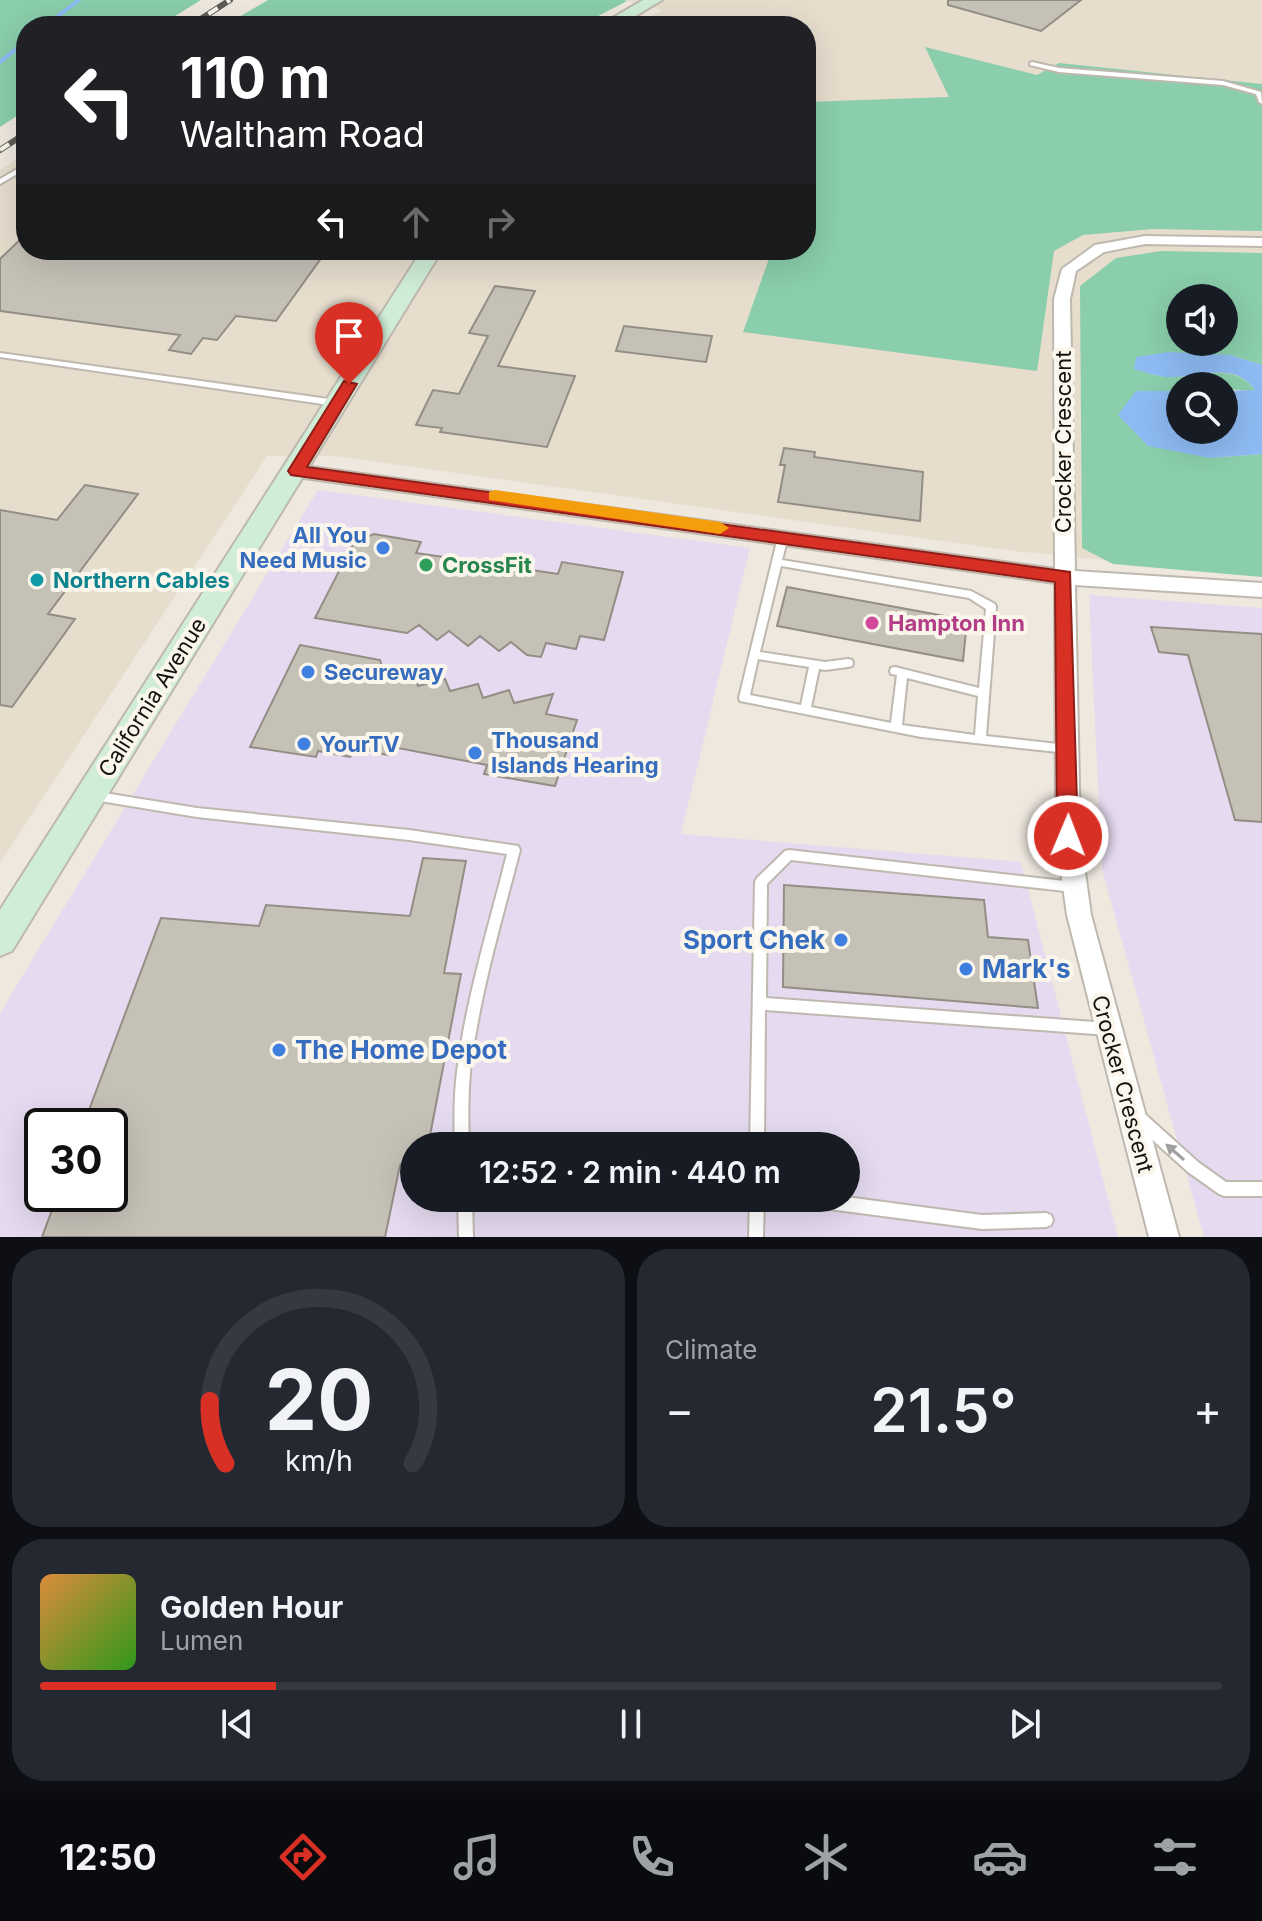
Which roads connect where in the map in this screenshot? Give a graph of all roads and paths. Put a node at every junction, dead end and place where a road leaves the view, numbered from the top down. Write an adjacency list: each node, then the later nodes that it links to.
1 (654, 0): 2 (street)
2 (625, 16)
3 (1032, 64): 4 (lane)
4 (1262, 102)
5 (1262, 242): 12 (street, Crocker Crescent)
6 (426, 260): 8 (street, California Avenue)
7 (0, 355): 8 (lane)
8 (338, 403): 9 (street, California Avenue)
9 (297, 471): 10 (street); 22 (street, California Avenue)
10 (783, 537): 11 (lane); 12 (street)
11 (777, 562): 14 (lane); 17 (lane)
12 (1064, 577): 13 (street); 21 (street, Crocker Crescent)
13 (1262, 590)
14 (755, 655): 16 (lane); 18 (lane)
15 (848, 663): 16 (lane)
16 (815, 665): 18 (lane)
17 (983, 693): 19 (lane); 20 (lane)
18 (805, 711): 19 (lane)
19 (896, 729): 20 (lane)
20 (980, 738): 21 (lane)
21 (1067, 749): 23 (street, Crocker Crescent)
22 (90, 796): 24 (street, California Avenue); 28 (lane)
23 (1075, 887): 25 (lane); 26 (street, Crocker Crescent)
24 (0, 940)
25 (759, 1004): 26 (lane); 29 (lane)
26 (1108, 1029): 27 (street, Crocker Crescent)
27 (1131, 1110): 30 (lane, one-way to 27); 37 (street, Crocker Crescent)
28 (461, 1132)
29 (757, 1132)
30 (1262, 1189)
31 (860, 1206): 34 (lane)
32 (465, 1212): 35 (lane)
33 (757, 1212): 36 (lane)
34 (1046, 1220)
35 (466, 1237)
36 (756, 1237)
37 (1164, 1237)

